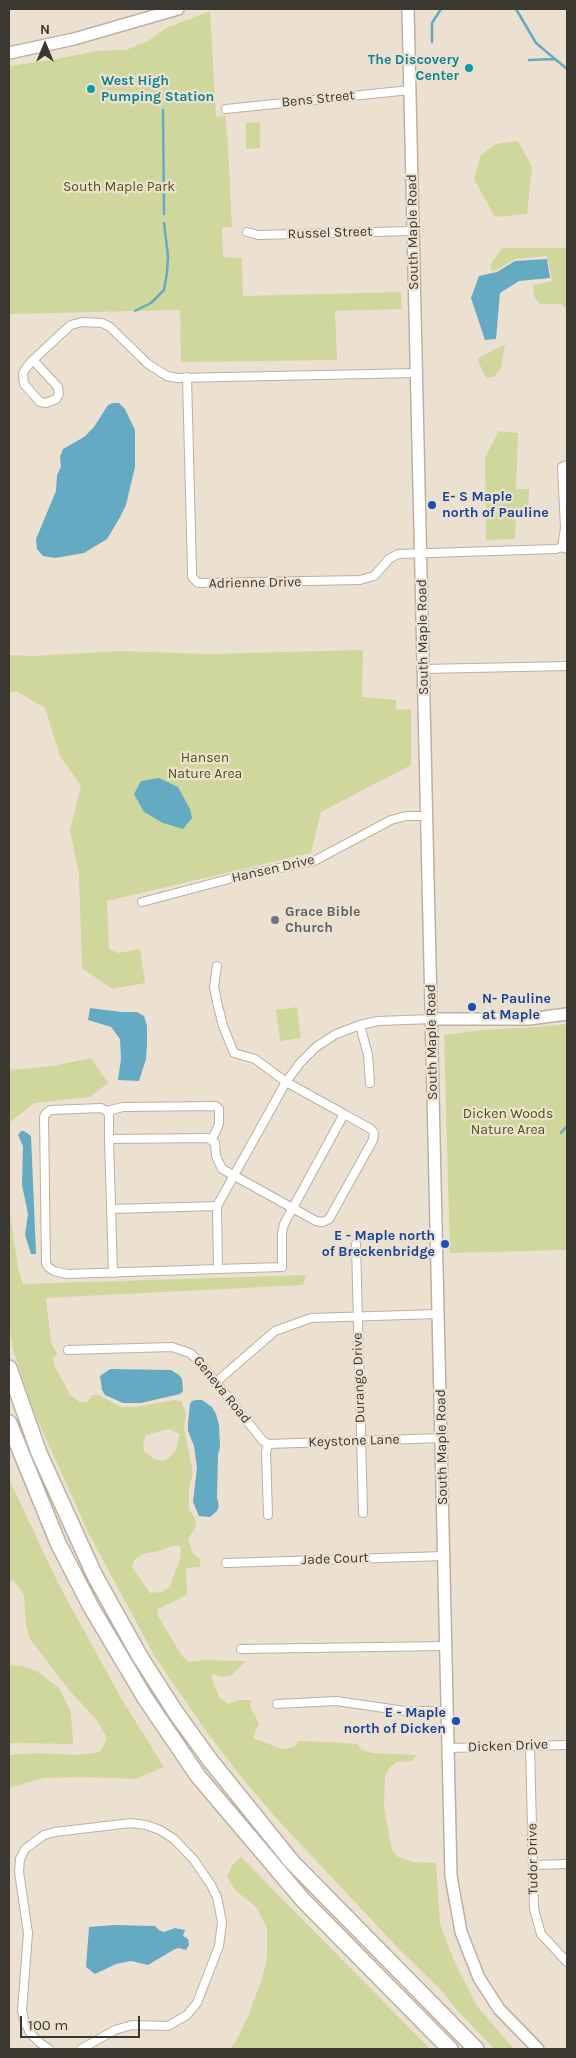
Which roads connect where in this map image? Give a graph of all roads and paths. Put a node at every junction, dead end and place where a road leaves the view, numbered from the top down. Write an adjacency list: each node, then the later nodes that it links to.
1 (178, 9): 3 (street)
2 (408, 9): 4 (street, South Maple Road)
3 (9, 53)
4 (410, 90): 5 (street, Bens Street); 6 (street, South Maple Road)
5 (226, 109)
6 (413, 231): 7 (street, Russel Street); 9 (street, South Maple Road)
7 (247, 232)
8 (34, 360): 8 (street); 10 (street)
9 (417, 372): 10 (street); 13 (street, South Maple Road)
10 (187, 378): 13 (street, Adrienne Drive)
11 (567, 465): 12 (street)
12 (565, 548): 13 (street)
13 (421, 554): 15 (street, South Maple Road)
14 (567, 666): 15 (street)
15 (424, 669): 16 (street, South Maple Road)
16 (427, 816): 17 (street, Hansen Drive); 20 (street, South Maple Road)
17 (142, 902)
18 (217, 966): 22 (street)
19 (567, 1014): 20 (street)
20 (432, 1019): 21 (street); 35 (street, South Maple Road)
21 (360, 1025): 22 (street); 23 (street)
22 (286, 1082): 25 (street); 28 (street)
23 (370, 1083)
24 (107, 1111): 26 (street); 27 (street); 34 (street)
25 (344, 1114): 30 (street); 30 (street)
26 (110, 1140): 27 (street); 31 (street)
27 (212, 1140): 28 (street)
28 (235, 1176): 29 (street); 30 (street)
29 (217, 1206): 31 (street); 33 (street)
30 (293, 1208): 33 (street)
31 (112, 1209): 34 (street)
32 (356, 1244): 36 (street, Durango Drive)
33 (218, 1269): 34 (street)
34 (113, 1272)
35 (438, 1314): 36 (street); 41 (street, South Maple Road)
36 (358, 1317): 39 (street); 42 (street, Durango Drive)
37 (68, 1350): 39 (street, Geneva Road)
38 (9, 1368): 61 (highway)
39 (215, 1383): 43 (street, Geneva Road)
40 (9, 1423): 60 (highway)
41 (441, 1438): 42 (street, Keystone Lane); 46 (street, South Maple Road)
42 (361, 1441): 43 (street, Keystone Lane); 44 (street, Durango Drive)
43 (268, 1444): 45 (street)
44 (363, 1513)
45 (268, 1515)
46 (444, 1556): 47 (street, Jade Court); 48 (street, South Maple Road)
47 (226, 1563)
48 (446, 1646): 49 (street); 51 (street, South Maple Road)
49 (241, 1649)
50 (277, 1704): 51 (street)
51 (448, 1711): 54 (street, South Maple Road)
52 (530, 1745): 53 (street, Dicken Drive); 54 (street, Dicken Drive); 56 (street, Tudor Drive)
53 (567, 1745)
54 (449, 1748): 62 (street, South Maple Road)
55 (567, 1864): 56 (street)
56 (534, 1865): 57 (street, Tudor Drive)
57 (567, 1962)
58 (49, 2049): 59 (street)
59 (81, 2049)
60 (450, 2049)
61 (476, 2049)
62 (538, 2049)

